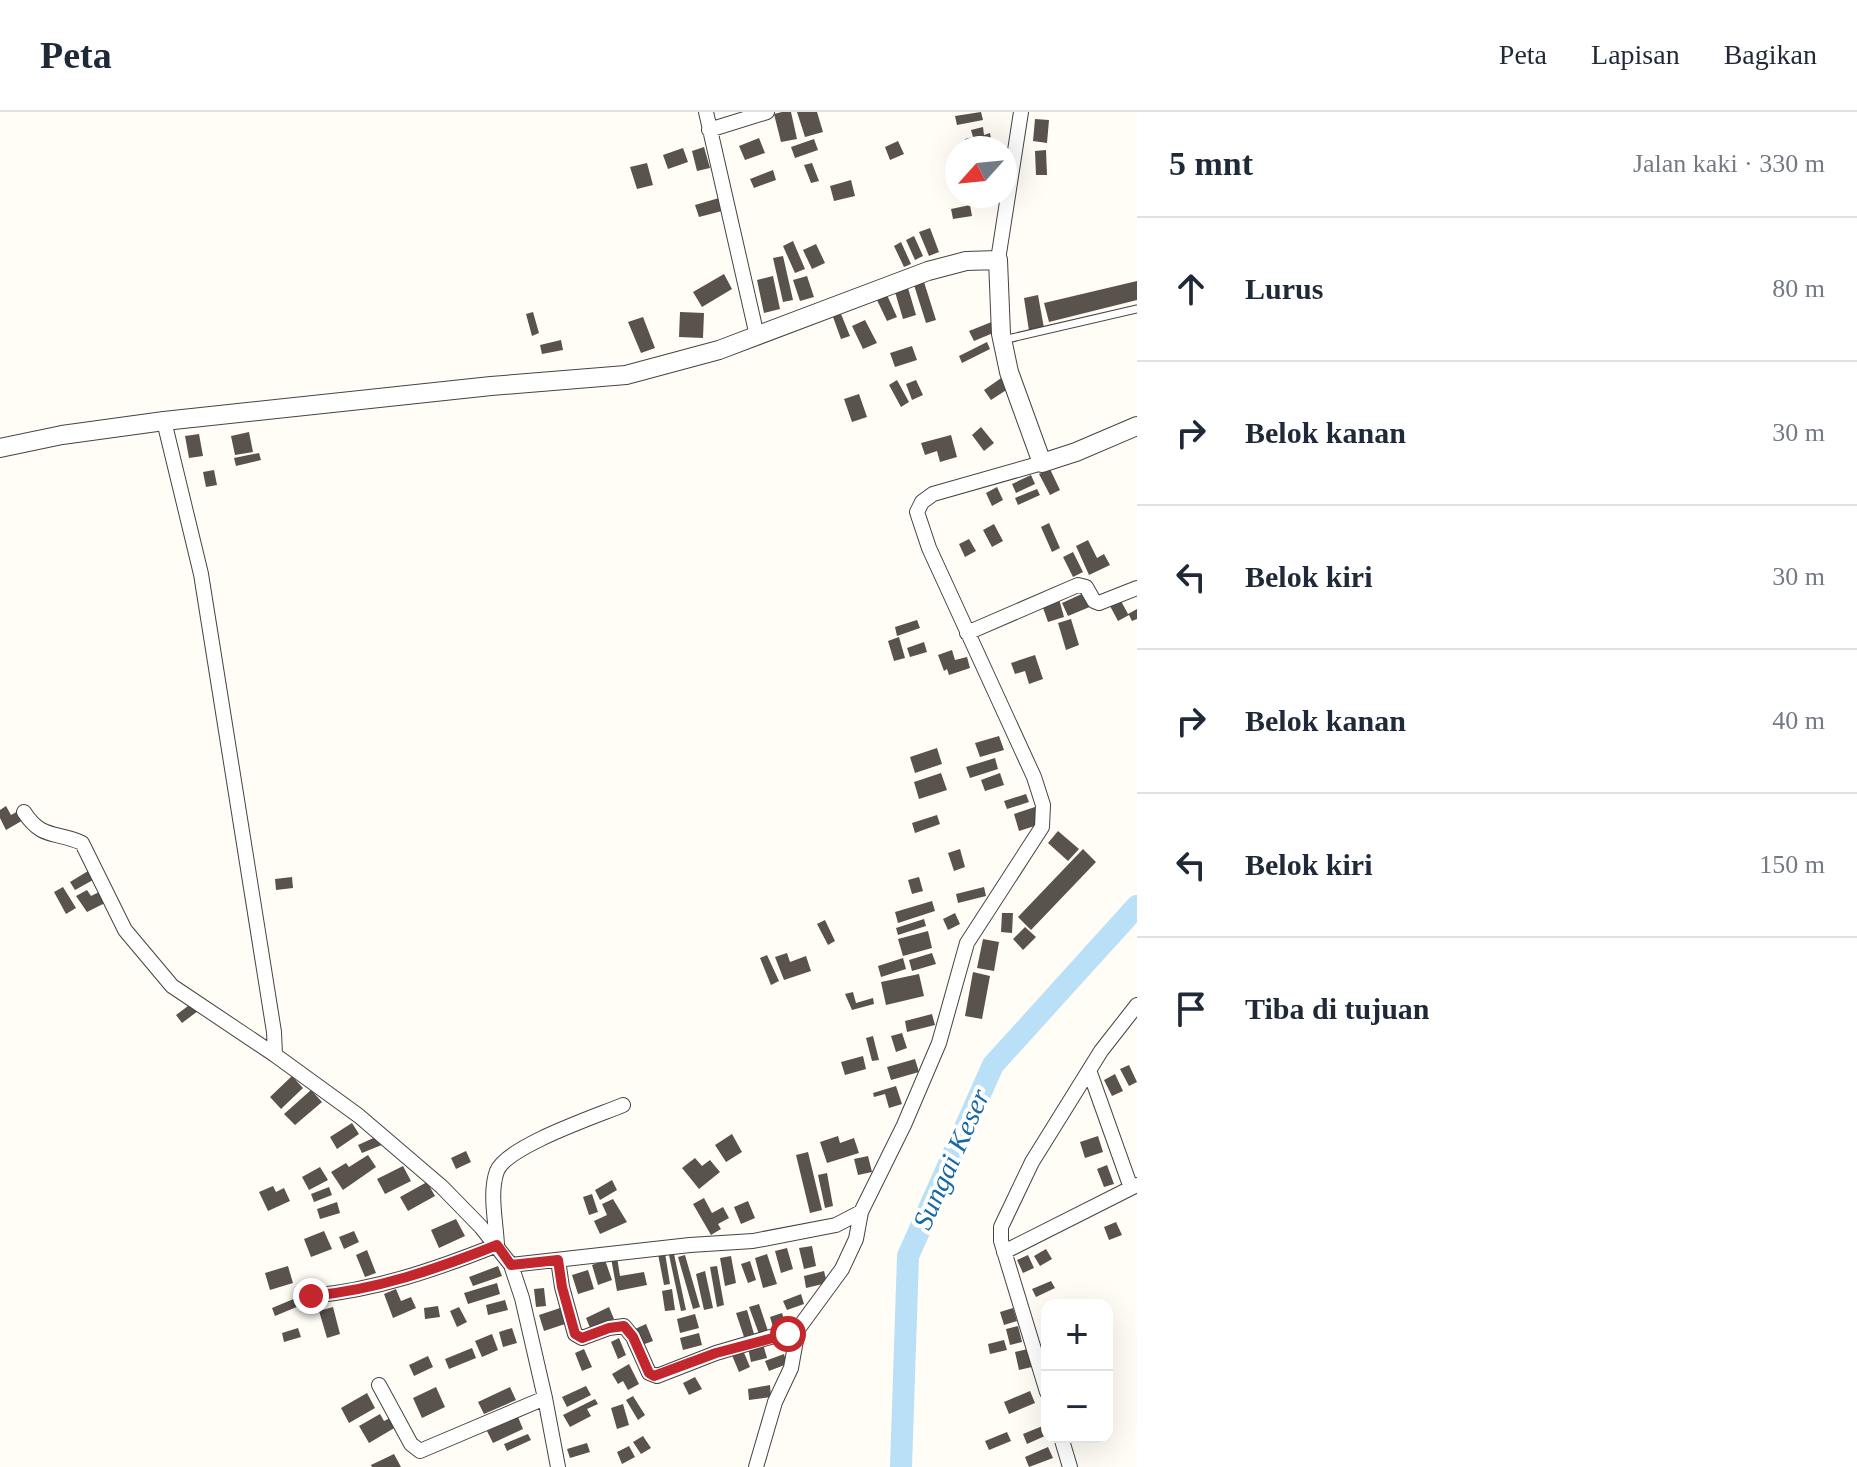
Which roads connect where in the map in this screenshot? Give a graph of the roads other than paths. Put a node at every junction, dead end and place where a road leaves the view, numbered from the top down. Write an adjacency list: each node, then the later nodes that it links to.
1 (706, 112): 4 (street)
2 (767, 112): 4 (street)
3 (1021, 112): 5 (street)
4 (709, 130): 7 (street)
5 (998, 260): 7 (street); 8 (street)
6 (1137, 309): 8 (lane)
7 (757, 336): 9 (street)
8 (1003, 340): 12 (street)
9 (164, 421): 11 (street); 17 (street)
10 (1137, 426): 12 (street)
11 (0, 448)
12 (1042, 463): 14 (street)
13 (1137, 588): 14 (street)
14 (967, 633): 21 (street)
15 (24, 812): 17 (street)
16 (1137, 1005): 18 (street)
17 (275, 1055): 22 (street)
18 (1089, 1070): 20 (street); 23 (street)
19 (623, 1105): 22 (street)
20 (1134, 1186): 23 (street)
21 (861, 1212): 24 (street); 27 (street)
22 (497, 1245): 25 (street); 26 (street)
23 (1004, 1252): 28 (street)
24 (558, 1260): 25 (street); 27 (street)
25 (511, 1265): 30 (street)
26 (311, 1296)
27 (798, 1329): 33 (street)
28 (1041, 1372)
29 (379, 1385): 30 (street)
30 (545, 1398): 32 (street)
31 (1063, 1443): 34 (street)
32 (558, 1467)
33 (756, 1467)
34 (1070, 1467)

